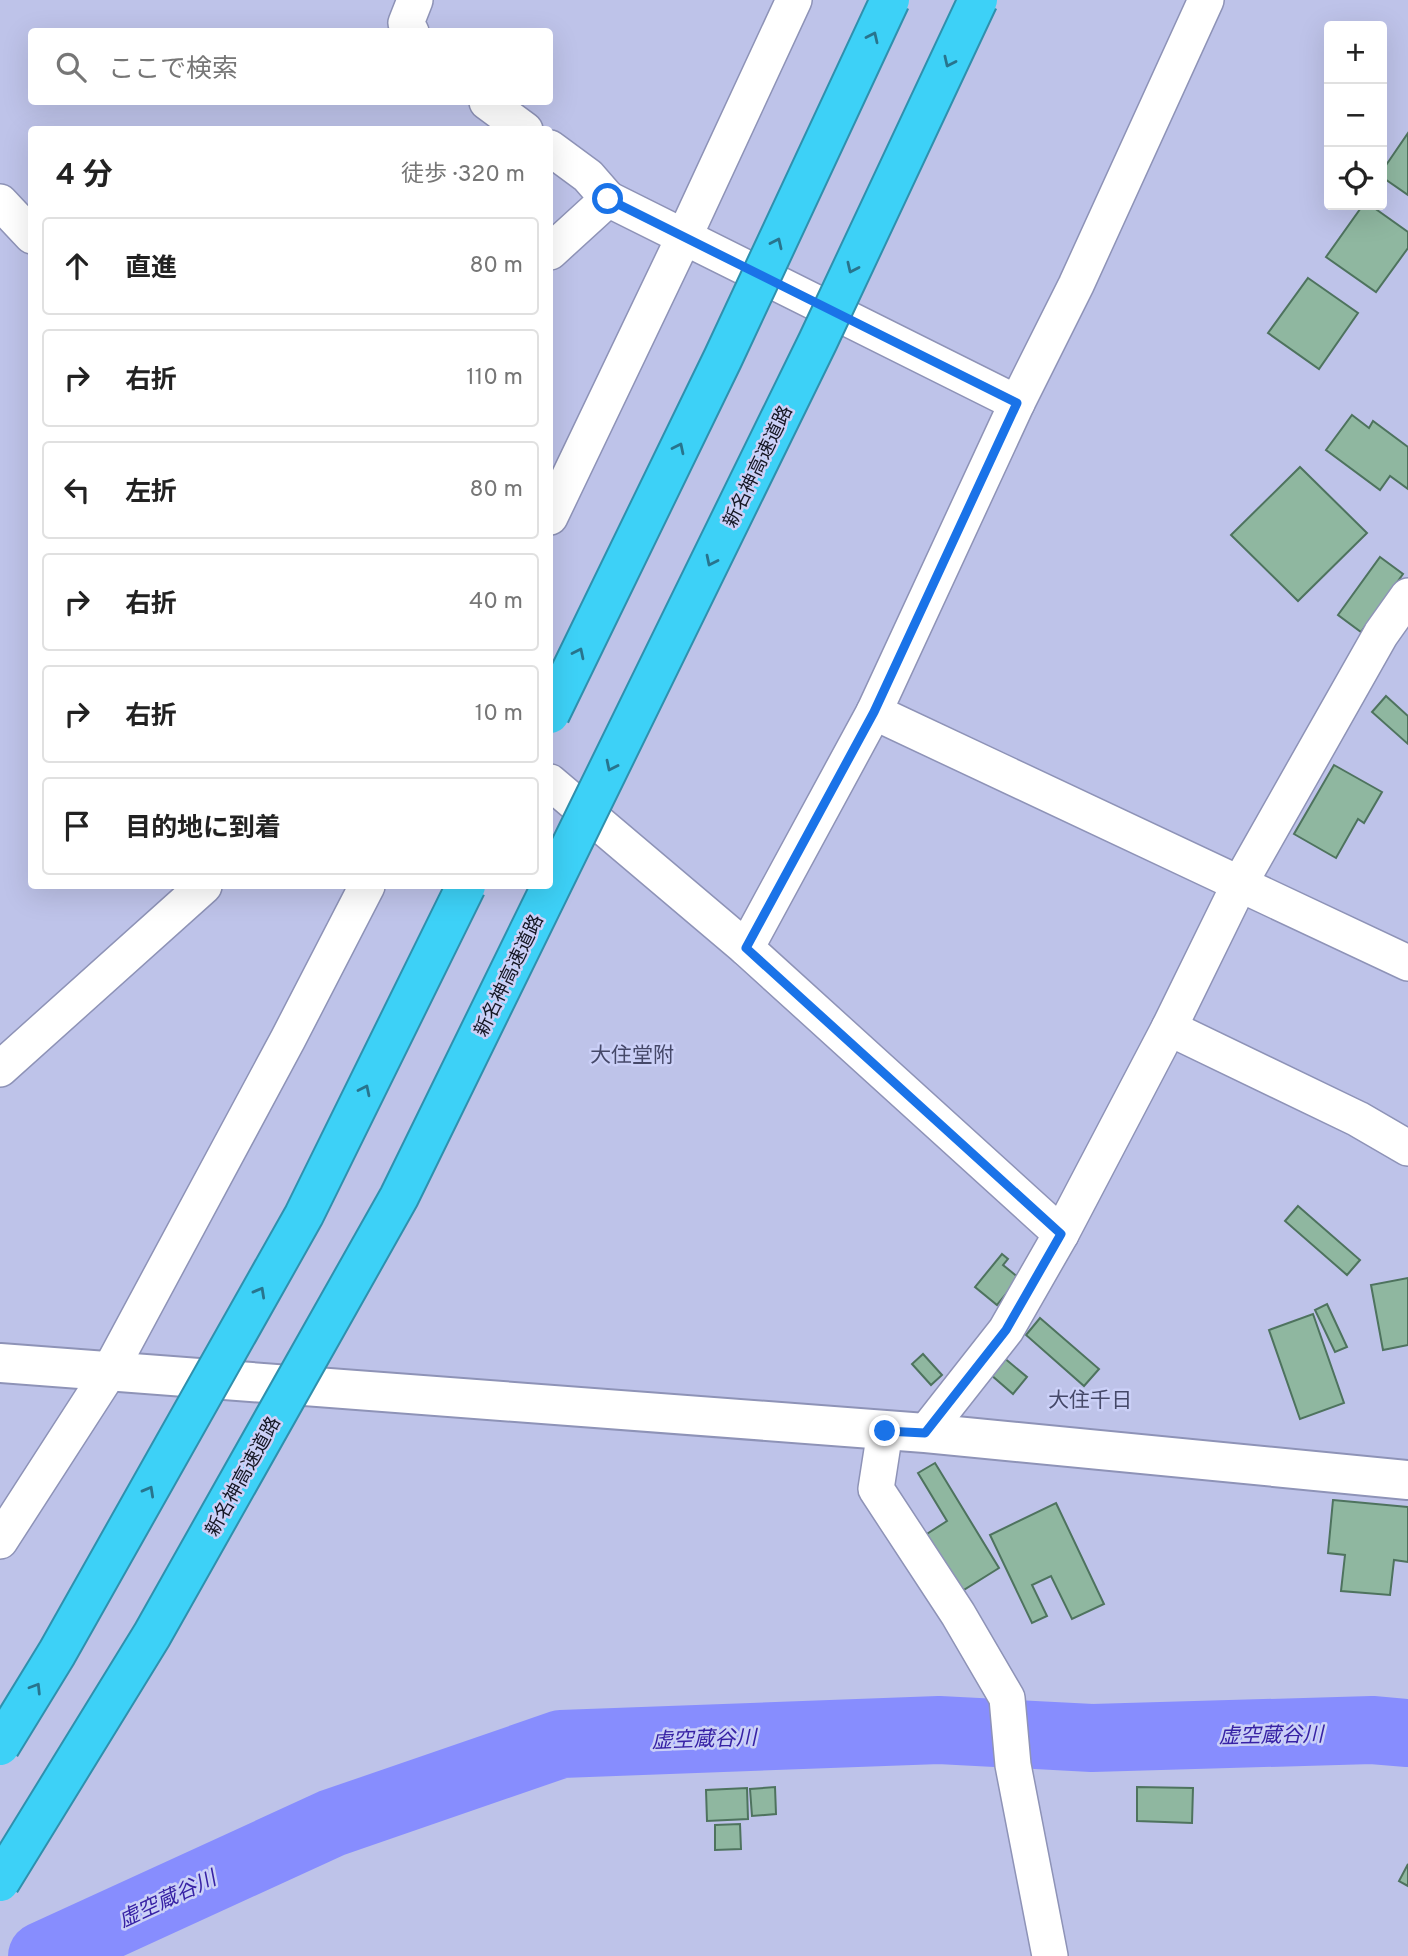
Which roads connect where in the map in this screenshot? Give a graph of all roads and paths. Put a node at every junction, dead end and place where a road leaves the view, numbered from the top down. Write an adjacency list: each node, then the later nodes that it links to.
1 (415, 0): 6 (street)
2 (794, 0): 13 (street)
3 (890, 0): 18 (highway, one-way to 3, bridge)
4 (978, 0): 21 (highway, 新名神高速道路, one-way to 21, bridge)
5 (1206, 0): 15 (street)
6 (409, 28)
7 (491, 105): 8 (street)
8 (520, 126)
9 (553, 150): 10 (street)
10 (608, 199): 13 (street); 14 (street)
11 (0, 202): 12 (street)
12 (28, 232)
13 (684, 237): 15 (street); 16 (street)
14 (553, 249)
15 (1017, 403): 19 (street)
16 (553, 511)
17 (1408, 596): 22 (street)
18 (553, 708)
19 (874, 712): 22 (street); 27 (street)
20 (553, 785): 27 (street)
21 (553, 882)
22 (1240, 883): 28 (street); 29 (street)
23 (201, 889): 30 (street)
24 (365, 889): 34 (street)
25 (465, 889): 39 (highway, one-way to 25, bridge)
26 (550, 889): 40 (highway, 新名神高速道路, one-way to 40, bridge)
27 (746, 948): 32 (street)
28 (1408, 963)
29 (1170, 1028): 31 (street); 32 (street)
30 (0, 1069)
31 (1408, 1148)
32 (1061, 1234): 36 (street)
33 (0, 1363): 34 (street)
34 (109, 1372): 35 (street); 38 (street)
35 (885, 1431): 36 (street); 41 (street)
36 (925, 1433): 37 (street)
37 (1408, 1480)
38 (0, 1541)
39 (0, 1746)
40 (0, 1882)
41 (1050, 1956)

